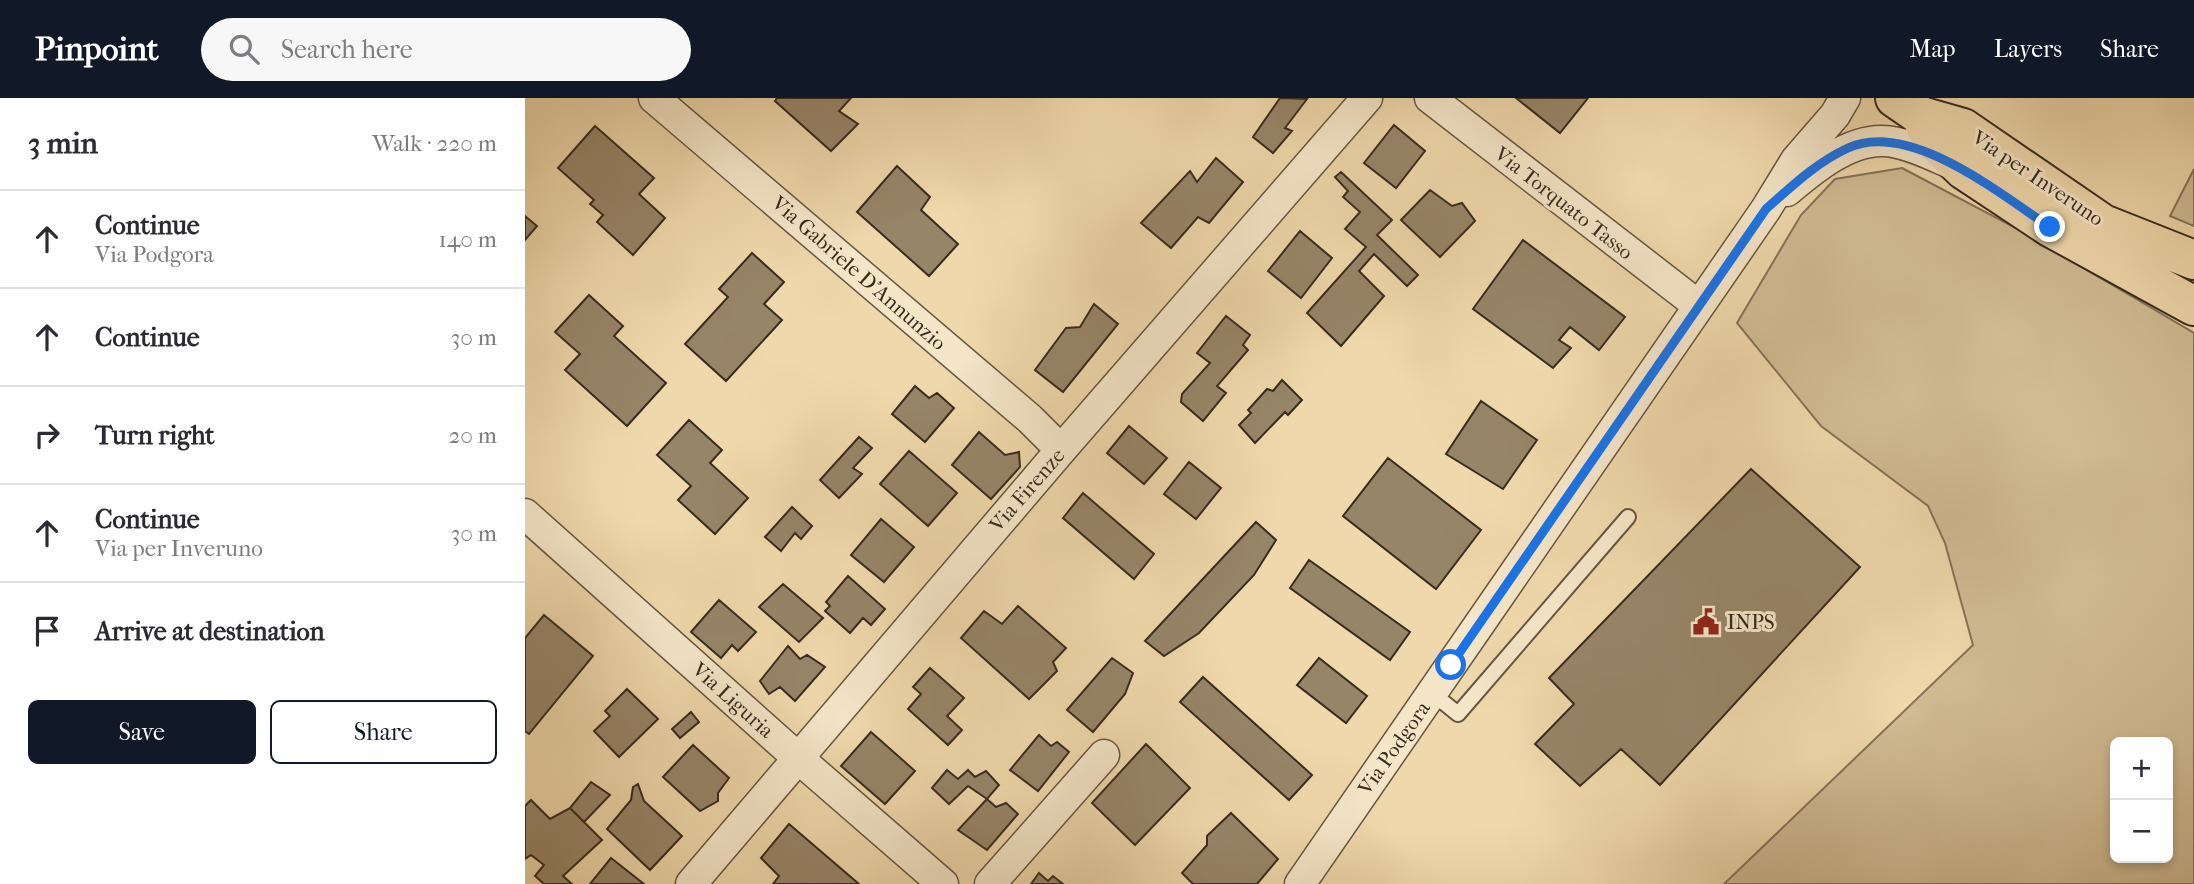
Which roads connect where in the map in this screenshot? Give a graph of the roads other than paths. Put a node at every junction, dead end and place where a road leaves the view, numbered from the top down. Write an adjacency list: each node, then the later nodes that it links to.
1 (655, 98): 13 (street, Via Gabriele D'Annunzio)
2 (1367, 98): 13 (street, Via Firenze)
3 (1430, 98): 11 (street, Via Torquato Tasso)
4 (1823, 98): 7 (street, Via Podgora)
5 (1845, 98): 7 (street, Via Podgora)
6 (1908, 107): 8 (main road, Via per Inveruno); 10 (main road, Via per Inveruno)
7 (1796, 160): 9 (street, Via Podgora)
8 (1965, 170): 9 (street); 12 (main road, Via per Inveruno)
9 (1766, 209): 11 (street, Via Podgora)
10 (2194, 260)
11 (1699, 306): 16 (street, Via Podgora)
12 (2194, 306)
13 (1061, 450): 18 (street, Via Firenze)
14 (525, 514): 18 (street, Via Liguria)
15 (1628, 517): 16 (lane)
16 (1432, 693): 22 (street, Via Podgora)
17 (1104, 755): 21 (street)
18 (798, 758): 19 (street, Via Firenze); 20 (street, Via Liguria)
19 (691, 884)
20 (943, 884)
21 (990, 884)
22 (1300, 884)

